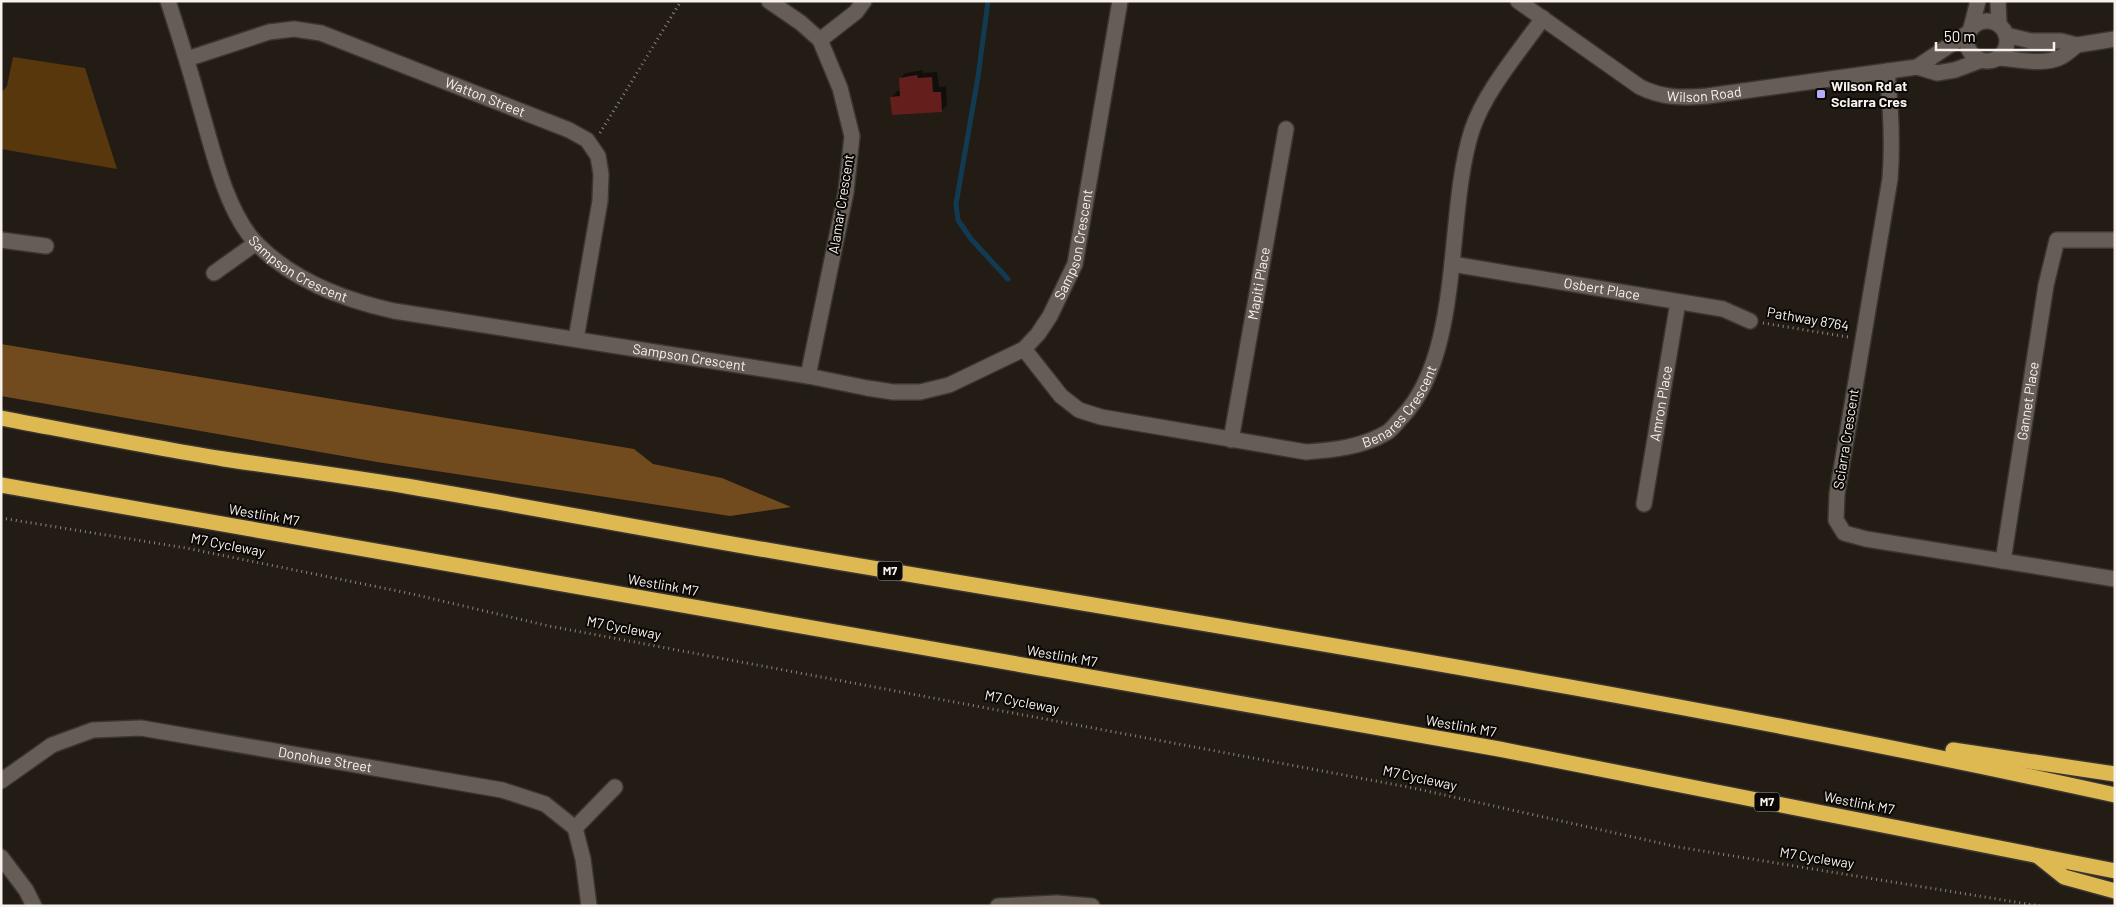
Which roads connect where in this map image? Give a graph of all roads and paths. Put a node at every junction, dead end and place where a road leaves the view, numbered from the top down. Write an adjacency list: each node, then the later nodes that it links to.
1 (168, 1): 16 (street, Sampson Crescent)
2 (681, 1): 21 (path)
3 (769, 1): 12 (street, Alamar Crescent)
4 (864, 1): 12 (street)
5 (1120, 1): 32 (street, Sampson Crescent)
6 (1518, 1): 9 (street, Wilson Road)
7 (1978, 1): 11 (street)
8 (1998, 1): 10 (street)
9 (1543, 18): 19 (street, Wilson Road); 26 (street, Benares Crescent)
10 (2002, 30): 11 (street, Wilson Road); 14 (street, Wilson Road); 15 (street)
11 (1969, 31): 17 (street); 18 (street, Wilson Road)
12 (820, 40): 33 (street, Alamar Crescent)
13 (2115, 40): 14 (street, Wilson Road)
14 (2077, 45): 15 (street, Wilson Road)
15 (1999, 58): 17 (street, Wilson Road)
16 (187, 59): 21 (street, Watton Street); 24 (street, Sampson Crescent)
17 (1979, 60): 18 (street, Wilson Road)
18 (1917, 66): 19 (street, Wilson Road)
19 (1887, 72): 31 (street, Sciarra Crescent)
20 (1286, 128): 35 (street, Mapiti Place)
21 (592, 146): 30 (street)
22 (1, 240): 25 (street)
23 (2115, 240): 39 (street, Gannet Place)
24 (256, 243): 27 (street); 30 (street, Sampson Crescent)
25 (46, 246)
26 (1452, 264): 28 (street, Osbert Place); 35 (street, Benares Crescent)
27 (214, 273)
28 (1678, 302): 29 (street, Osbert Place); 37 (street, Amron Place)
29 (1750, 321): 31 (path, Pathway 8764)
30 (576, 338): 33 (street, Sampson Crescent)
31 (1862, 340): 39 (street, Sciarra Crescent)
32 (1024, 349): 33 (street, Sampson Crescent); 35 (street, Benares Crescent)
33 (808, 376)
34 (1, 418): 41 (highway, M7)
35 (1231, 440)
36 (1, 485): 47 (highway, Westlink M7 / M7)
37 (1644, 504)
38 (1, 518): 55 (path, M7 Cycleway)
39 (2003, 561): 40 (street, Sciarra Crescent)
40 (2115, 579)
41 (1779, 725): 42 (highway); 45 (highway, M7)
42 (2115, 774)
43 (1, 782): 46 (street, Donohue Street)
44 (615, 787): 46 (street)
45 (2115, 795)
46 (575, 828): 52 (street)
47 (2036, 854): 49 (highway, Westlink M7 / M7); 50 (highway, M7)
48 (1, 857): 51 (street)
49 (2115, 871)
50 (2115, 891)
51 (34, 906)
52 (589, 906)
53 (998, 906): 54 (street)
54 (1092, 906)
55 (2040, 906)

